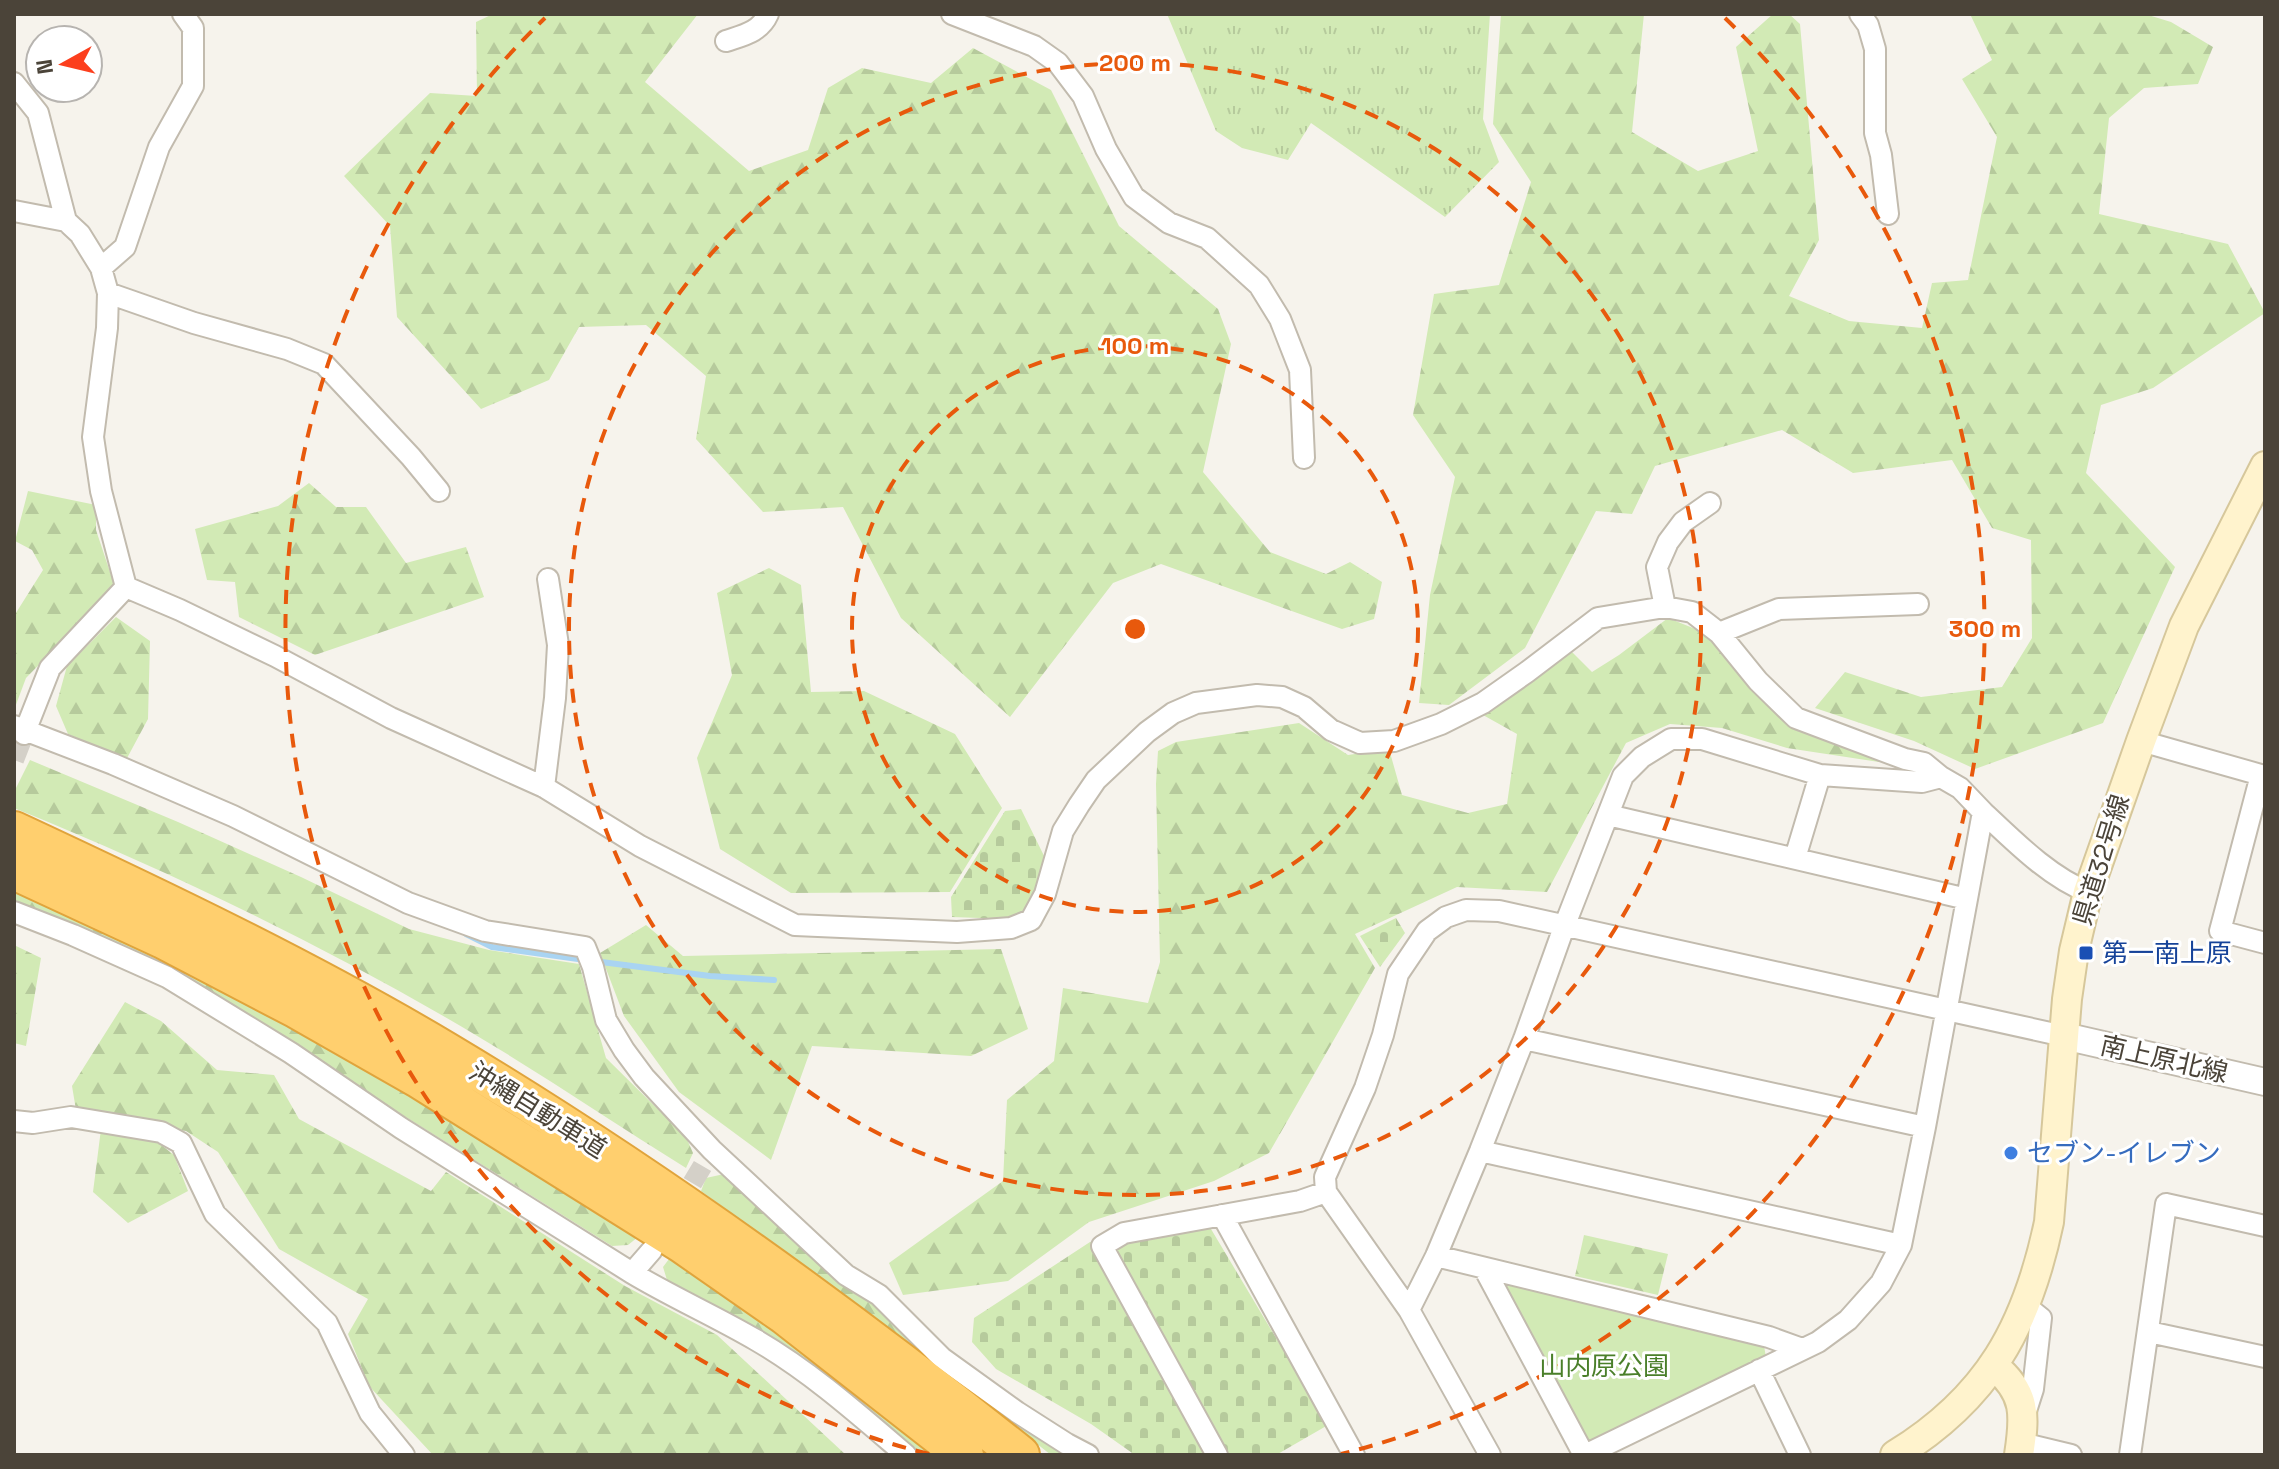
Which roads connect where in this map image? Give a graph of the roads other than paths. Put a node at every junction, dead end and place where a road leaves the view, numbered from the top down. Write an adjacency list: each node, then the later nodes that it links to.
1 (183, 14): 10 (street)
2 (768, 14): 5 (street)
3 (952, 14): 12 (street)
4 (1860, 14): 8 (street)
5 (726, 41)
6 (14, 83): 9 (street)
7 (14, 211): 9 (street)
8 (1888, 214)
9 (66, 221): 10 (street)
10 (101, 268): 11 (street)
11 (108, 293): 14 (street); 18 (street)
12 (1304, 458)
13 (2265, 466): 15 (main road, 県道32号線)
14 (439, 491)
15 (2258, 495): 23 (main road, 県道32号線)
16 (1710, 503): 20 (street)
17 (548, 579): 27 (street)
18 (126, 587): 22 (street); 27 (street)
19 (1918, 604): 21 (street)
20 (1665, 607): 21 (street); 27 (street)
21 (1719, 633): 26 (street)
22 (21, 730): 65 (street)
23 (2141, 741): 24 (street); 33 (main road, 県道32号線)
24 (2263, 768): 37 (street)
25 (1820, 775): 26 (street); 29 (street); 31 (street)
26 (1941, 777): 28 (street)
27 (544, 787)
28 (1983, 812): 33 (street); 34 (street)
29 (1608, 815): 31 (street); 36 (street)
30 (14, 831): 64 (highway, 沖縄自動車道)
31 (1795, 858): 34 (street)
32 (14, 870): 63 (highway, 沖縄自動車道)
33 (2088, 892): 39 (main road, 県道32号線)
34 (1967, 899): 38 (street)
35 (14, 912): 52 (street)
36 (1564, 927): 38 (street); 40 (street); 45 (street)
37 (2265, 943)
38 (1946, 1010): 39 (street); 43 (street)
39 (2064, 1036): 41 (street, 南上原北線); 53 (main road, 県道32号線)
40 (1524, 1039): 43 (street); 44 (street)
41 (2265, 1082)
42 (14, 1121): 61 (street)
43 (1925, 1127): 48 (street)
44 (1480, 1151): 48 (street); 50 (street)
45 (1326, 1192): 46 (street); 54 (street)
46 (1222, 1215): 66 (street); 67 (street)
47 (2265, 1226): 55 (street)
48 (1901, 1245): 56 (street)
49 (652, 1250): 52 (street)
50 (1436, 1256): 51 (street); 54 (street)
51 (1484, 1268): 56 (street); 69 (street)
52 (632, 1273): 62 (street)
53 (2026, 1306): 58 (main road, 県道32号線); 60 (street)
54 (1409, 1310): 68 (street)
55 (2149, 1332): 57 (street); 73 (street)
56 (1802, 1349): 59 (street)
57 (2265, 1357)
58 (1994, 1366): 60 (main road); 71 (main road, 県道32号線)
59 (1759, 1370): 69 (street); 70 (street)
60 (2021, 1438): 72 (street)
61 (404, 1455)
62 (906, 1455)
63 (964, 1455)
64 (1020, 1455)
65 (1088, 1455)
66 (1217, 1455)
67 (1354, 1455)
68 (1490, 1455)
69 (1584, 1455)
70 (1800, 1455)
71 (1895, 1455)
72 (2071, 1455)
73 (2130, 1455)

